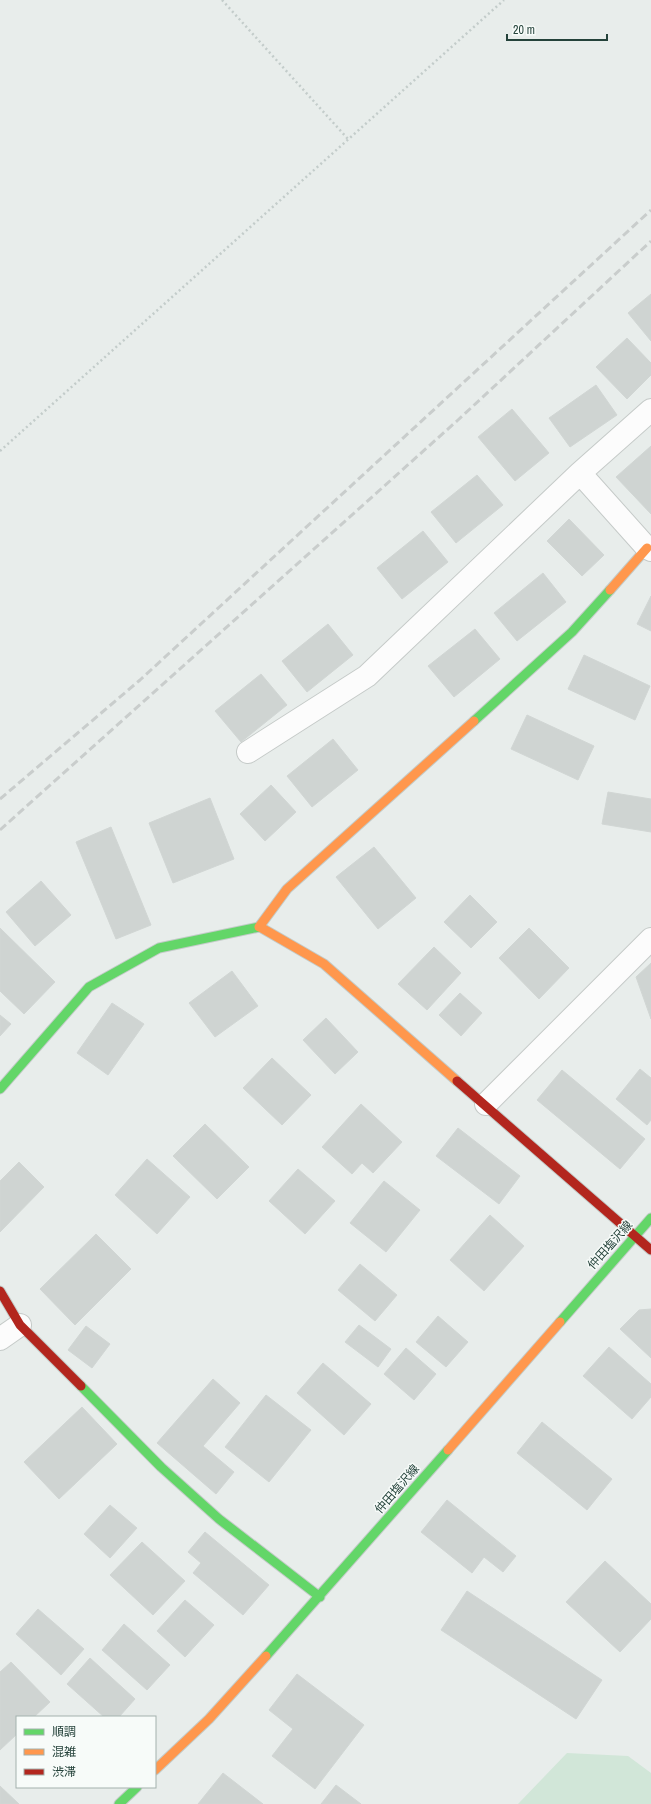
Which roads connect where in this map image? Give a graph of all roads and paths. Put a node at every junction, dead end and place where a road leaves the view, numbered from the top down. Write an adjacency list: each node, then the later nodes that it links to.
1 (222, 0): 3 (path)
2 (504, 0): 3 (path)
3 (348, 139): 5 (path)
4 (651, 410): 6 (street)
5 (0, 451)
6 (580, 473): 7 (street); 8 (street)
7 (649, 549): 9 (street)
8 (248, 752)
9 (260, 927): 11 (street); 12 (street)
10 (651, 939): 12 (street)
11 (0, 1090)
12 (486, 1104): 14 (street)
13 (651, 1218): 14 (street, 仲田塩沢線)
14 (635, 1235): 15 (street); 19 (street, 仲田塩沢線)
15 (651, 1250)
16 (0, 1291): 17 (street)
17 (20, 1325): 18 (street); 19 (street)
18 (0, 1339)
19 (320, 1596): 20 (street, 仲田塩沢線)
20 (156, 1769)
21 (136, 1788): 22 (street)
22 (118, 1804)

